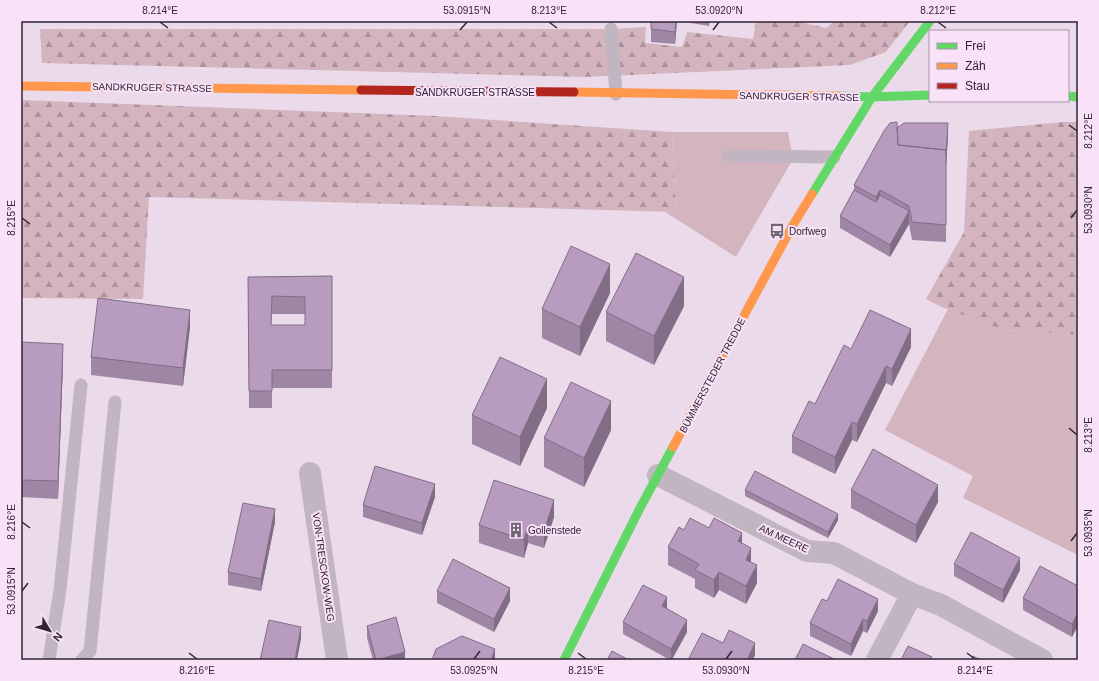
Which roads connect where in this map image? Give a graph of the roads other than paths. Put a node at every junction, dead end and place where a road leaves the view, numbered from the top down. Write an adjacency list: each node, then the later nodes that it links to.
1 (930, 21): 6 (street)
2 (610, 29): 4 (lane)
3 (21, 86): 4 (street, SANDKRUGER STRASSE)
4 (616, 94): 6 (street, SANDKRUGER STRASSE)
5 (929, 95): 6 (street, SANDKRUGER STRASSE)
6 (872, 97): 8 (street, BÜMMERSTEDER TREDDE)
7 (728, 156): 8 (lane)
8 (834, 157): 12 (street, BÜMMERSTEDER TREDDE)
9 (81, 385): 14 (lane)
10 (115, 402): 15 (lane)
11 (310, 473): 16 (street, VON-TRESCKOW-WEG)
12 (658, 474): 13 (street, AM MEERE); 17 (street, BÜMMERSTEDER TREDDE)
13 (912, 594): 18 (street); 19 (street, AM MEERE)
14 (49, 660)
15 (82, 660)
16 (337, 660)
17 (564, 660)
18 (877, 660)
19 (1042, 660)

